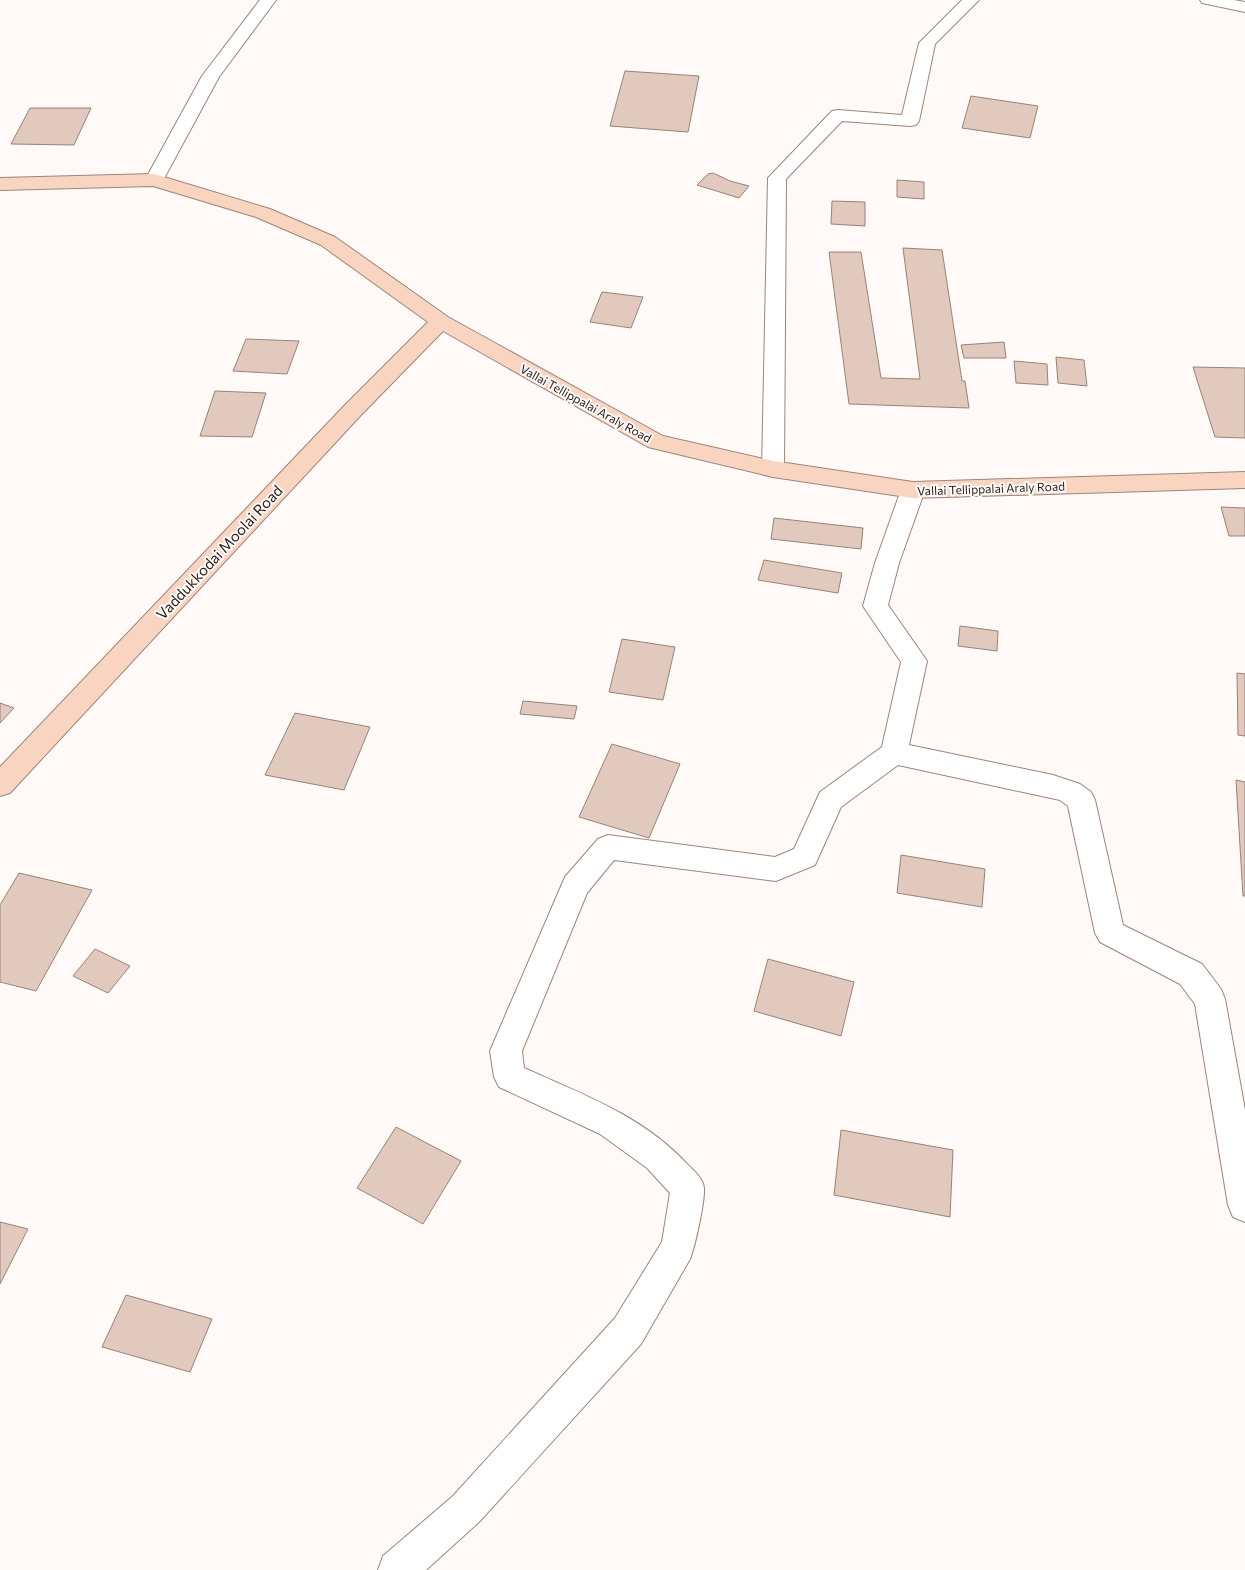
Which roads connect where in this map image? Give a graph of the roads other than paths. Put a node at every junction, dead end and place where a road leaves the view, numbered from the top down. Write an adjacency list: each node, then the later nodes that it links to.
1 (268, 0): 5 (street)
2 (971, 0): 8 (street)
3 (1208, 0): 4 (street)
4 (1245, 7)
5 (154, 180): 6 (main road, Vallai Tellippalai Araly Road); 7 (main road, Vallai Tellippalai Araly Road)
6 (0, 184)
7 (442, 321): 8 (main road, Vallai Tellippalai Araly Road); 12 (main road, Vaddukkodai Moolai Road)
8 (774, 469): 10 (main road, Vallai Tellippalai Araly Road)
9 (1245, 480): 10 (main road, Vallai Tellippalai Araly Road)
10 (913, 490): 11 (street)
11 (894, 753): 13 (street); 14 (street)
12 (0, 785)
13 (1245, 1205)
14 (397, 1570)

